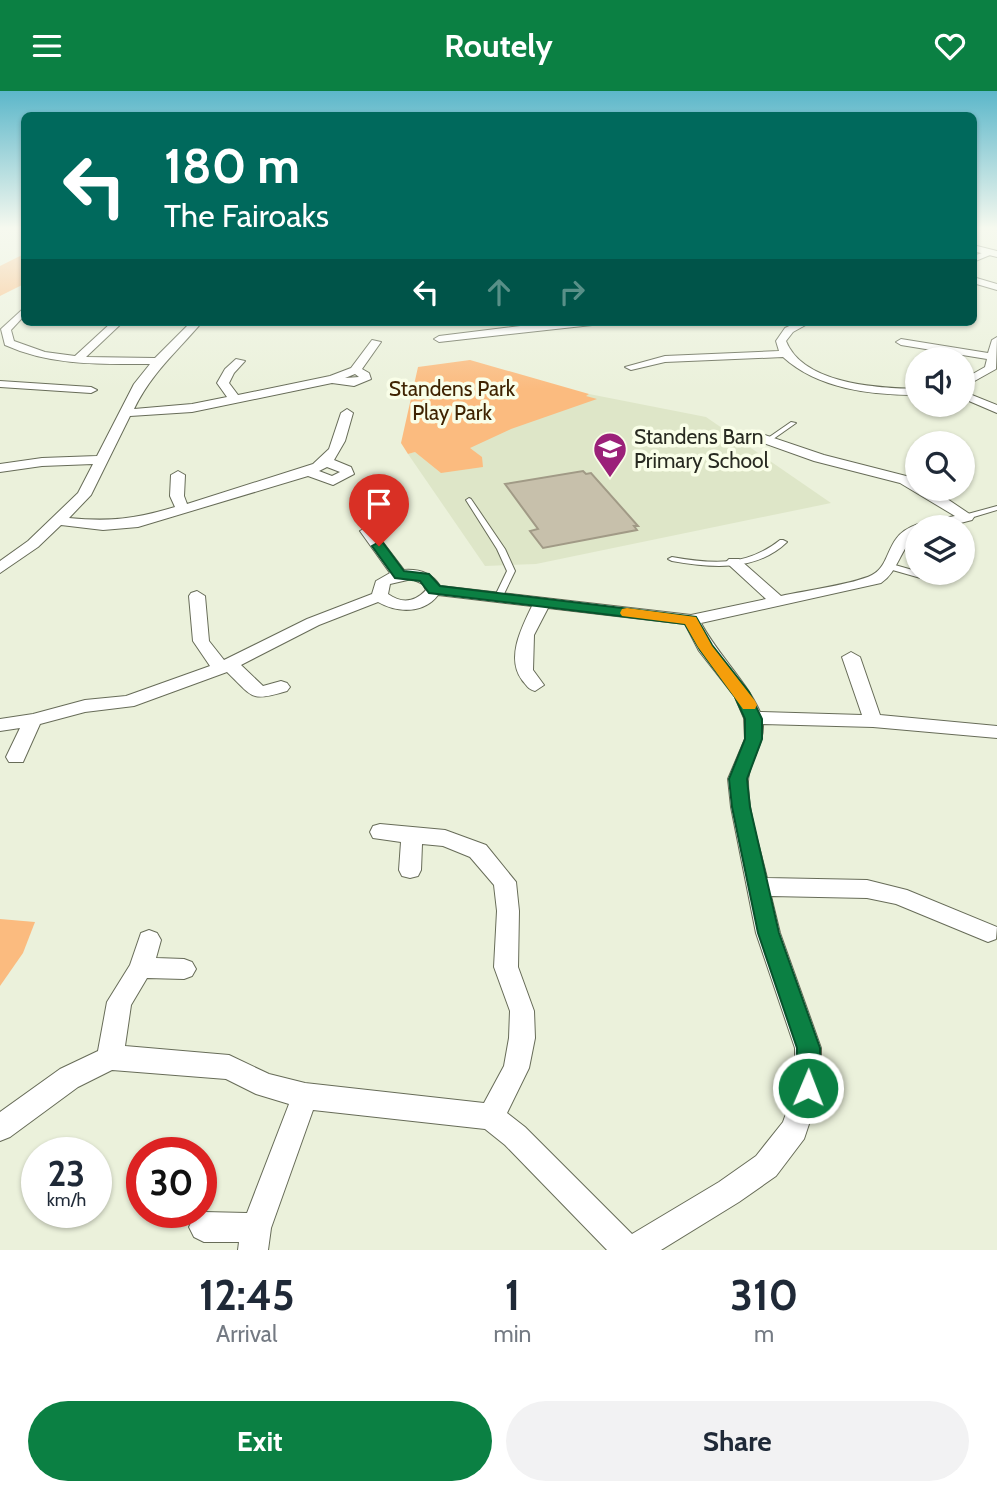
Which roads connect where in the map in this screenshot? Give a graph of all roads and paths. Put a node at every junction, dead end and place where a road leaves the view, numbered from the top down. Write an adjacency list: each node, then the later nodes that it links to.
1 (977, 281): 2 (street)
2 (997, 287)
3 (21, 314): 12 (street)
4 (114, 326): 15 (street)
5 (193, 326): 16 (street)
6 (541, 326): 8 (street)
7 (799, 326): 13 (street)
8 (439, 339)
9 (997, 340): 14 (street)
10 (376, 341): 23 (street)
11 (901, 342): 14 (street)
12 (4, 344): 15 (street)
13 (784, 354): 18 (street); 22 (street)
14 (994, 357): 19 (street)
15 (78, 359): 16 (street)
16 (158, 361): 26 (street)
17 (240, 361): 23 (street)
18 (631, 367)
19 (975, 378)
20 (0, 384): 21 (street)
21 (91, 390)
22 (905, 391)
23 (234, 398): 26 (street)
24 (975, 400): 25 (street)
25 (997, 409)
26 (124, 413): 30 (street)
27 (347, 414): 31 (street)
28 (793, 423): 29 (lane)
29 (763, 439): 35 (street)
30 (101, 460): 32 (street); 42 (street)
31 (327, 462): 33 (street); 33 (street)
32 (0, 468)
33 (308, 472): 39 (street)
34 (178, 475): 39 (street)
35 (905, 480)
36 (469, 500): 55 (lane)
37 (941, 501): 40 (street)
38 (997, 508): 41 (lane)
39 (183, 510): 42 (street)
40 (964, 515)
41 (974, 515)
42 (60, 521): 49 (street)
43 (367, 531): 51 (street)
44 (905, 536): 48 (street)
45 (783, 542): 47 (lane)
46 (672, 559): 47 (lane)
47 (734, 562): 56 (street)
48 (892, 567): 50 (lane); 56 (street)
49 (0, 568)
50 (905, 570)
51 (400, 575): 52 (street); 54 (street)
52 (434, 590): 54 (street); 55 (street)
53 (197, 596): 60 (street)
54 (380, 596): 60 (street)
55 (499, 596): 57 (street)
56 (776, 600): 58 (street)
57 (541, 603): 58 (street); 61 (street)
58 (691, 620): 63 (street)
59 (851, 657): 65 (street)
60 (225, 666): 62 (street); 64 (street)
61 (535, 685)
62 (281, 687)
63 (753, 719): 65 (street); 72 (street)
64 (33, 720): 66 (street); 68 (street)
65 (873, 721): 67 (street)
66 (0, 725)
67 (997, 732)
68 (16, 757)
69 (380, 832): 70 (street)
70 (412, 835): 71 (street); 79 (street)
71 (410, 870)
72 (757, 887): 73 (street); 83 (street)
73 (988, 932)
74 (149, 940): 75 (street)
75 (141, 968): 76 (street); 77 (street)
76 (184, 969)
77 (110, 1058): 78 (street); 80 (street)
78 (305, 1096): 79 (street); 82 (street)
79 (491, 1117): 83 (street)
80 (0, 1129)
81 (208, 1228): 82 (street)
82 (255, 1239)
83 (631, 1250)

